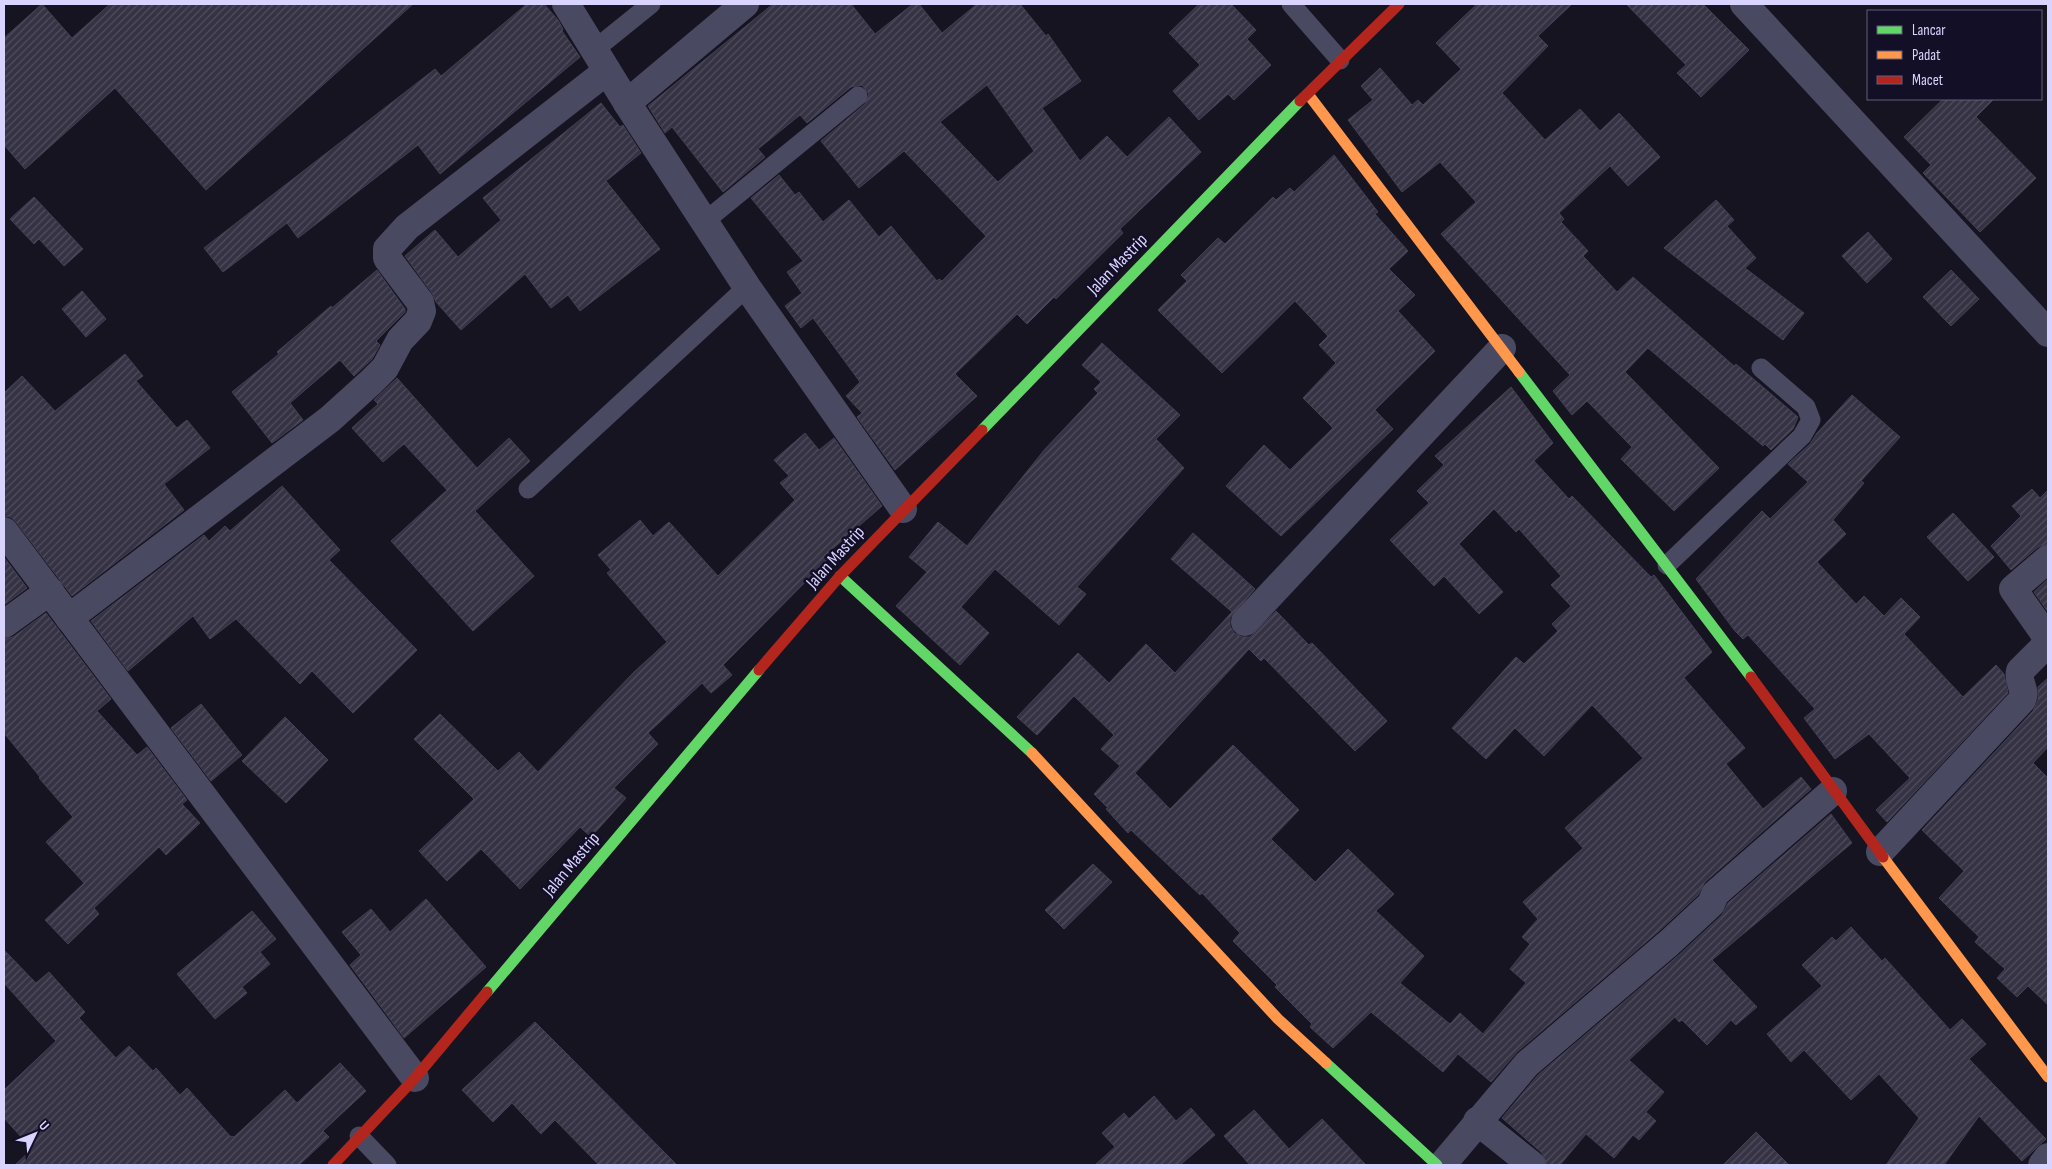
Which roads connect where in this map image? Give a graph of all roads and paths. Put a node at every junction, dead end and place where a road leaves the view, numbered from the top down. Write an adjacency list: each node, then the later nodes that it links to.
1 (566, 4): 8 (street)
2 (652, 4): 8 (lane)
3 (745, 4): 11 (street)
4 (1291, 4): 7 (lane)
5 (1400, 4): 7 (street, Jalan Mastrip)
6 (1744, 4): 14 (street)
7 (1340, 60): 9 (street, Jalan Mastrip)
8 (601, 61): 11 (street); 24 (street)
9 (1308, 94): 15 (street); 18 (street, Jalan Mastrip)
10 (858, 96): 12 (lane)
11 (626, 104): 12 (street)
12 (704, 222): 13 (street)
13 (747, 288): 17 (lane); 18 (street)
14 (2048, 333)
15 (1502, 348): 21 (street); 25 (street)
16 (1761, 368): 21 (lane)
17 (528, 489)
18 (903, 509): 22 (street, Jalan Mastrip)
19 (4, 531): 23 (street)
20 (2048, 559): 28 (street)
21 (1666, 565): 27 (street)
22 (840, 576): 30 (street, Jalan Mastrip); 36 (street)
23 (50, 591): 24 (street); 26 (street)
24 (69, 618): 30 (street)
25 (1245, 622)
26 (4, 624)
27 (1833, 791): 28 (street); 31 (street)
28 (1880, 852): 29 (street)
29 (2048, 1076)
30 (415, 1078): 32 (street, Jalan Mastrip)
31 (1478, 1122): 37 (street); 38 (street)
32 (359, 1136): 34 (street, Jalan Mastrip); 35 (lane)
33 (2048, 1157): 39 (street)
34 (333, 1165)
35 (387, 1165)
36 (1437, 1165)
37 (1442, 1165)
38 (1532, 1165)
39 (2042, 1165)

